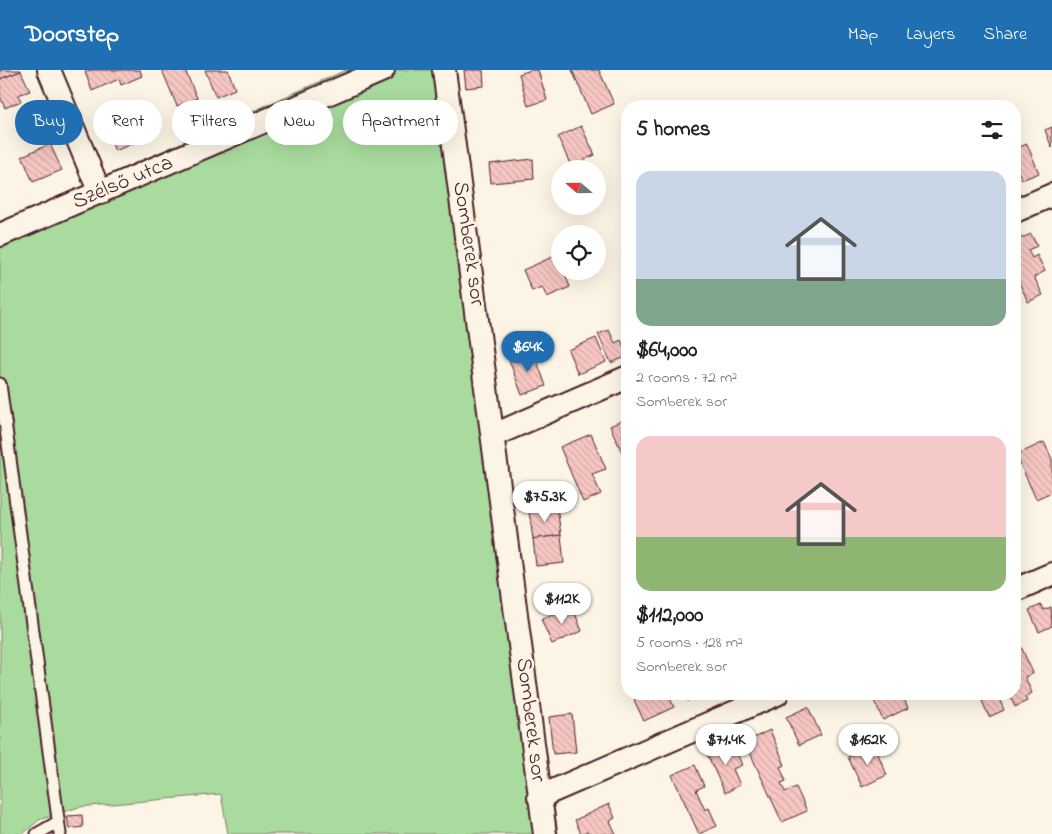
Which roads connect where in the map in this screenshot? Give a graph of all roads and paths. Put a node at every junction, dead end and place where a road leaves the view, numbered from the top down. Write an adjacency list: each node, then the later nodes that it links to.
1 (49, 70): 4 (street)
2 (383, 70): 4 (street, Szélső utca)
3 (444, 70): 10 (street, Somberek sor)
4 (100, 194): 7 (street, Szélső utca)
5 (1052, 195): 6 (street)
6 (1021, 208)
7 (0, 235)
8 (621, 380): 10 (street)
9 (0, 384): 15 (lane)
10 (494, 435): 14 (street, Somberek sor)
11 (1052, 574): 12 (street)
12 (1021, 587)
13 (763, 700): 14 (street)
14 (539, 797): 18 (street, Somberek sor)
15 (58, 822): 16 (lane); 17 (lane)
16 (36, 834)
17 (60, 834)
18 (544, 834)

